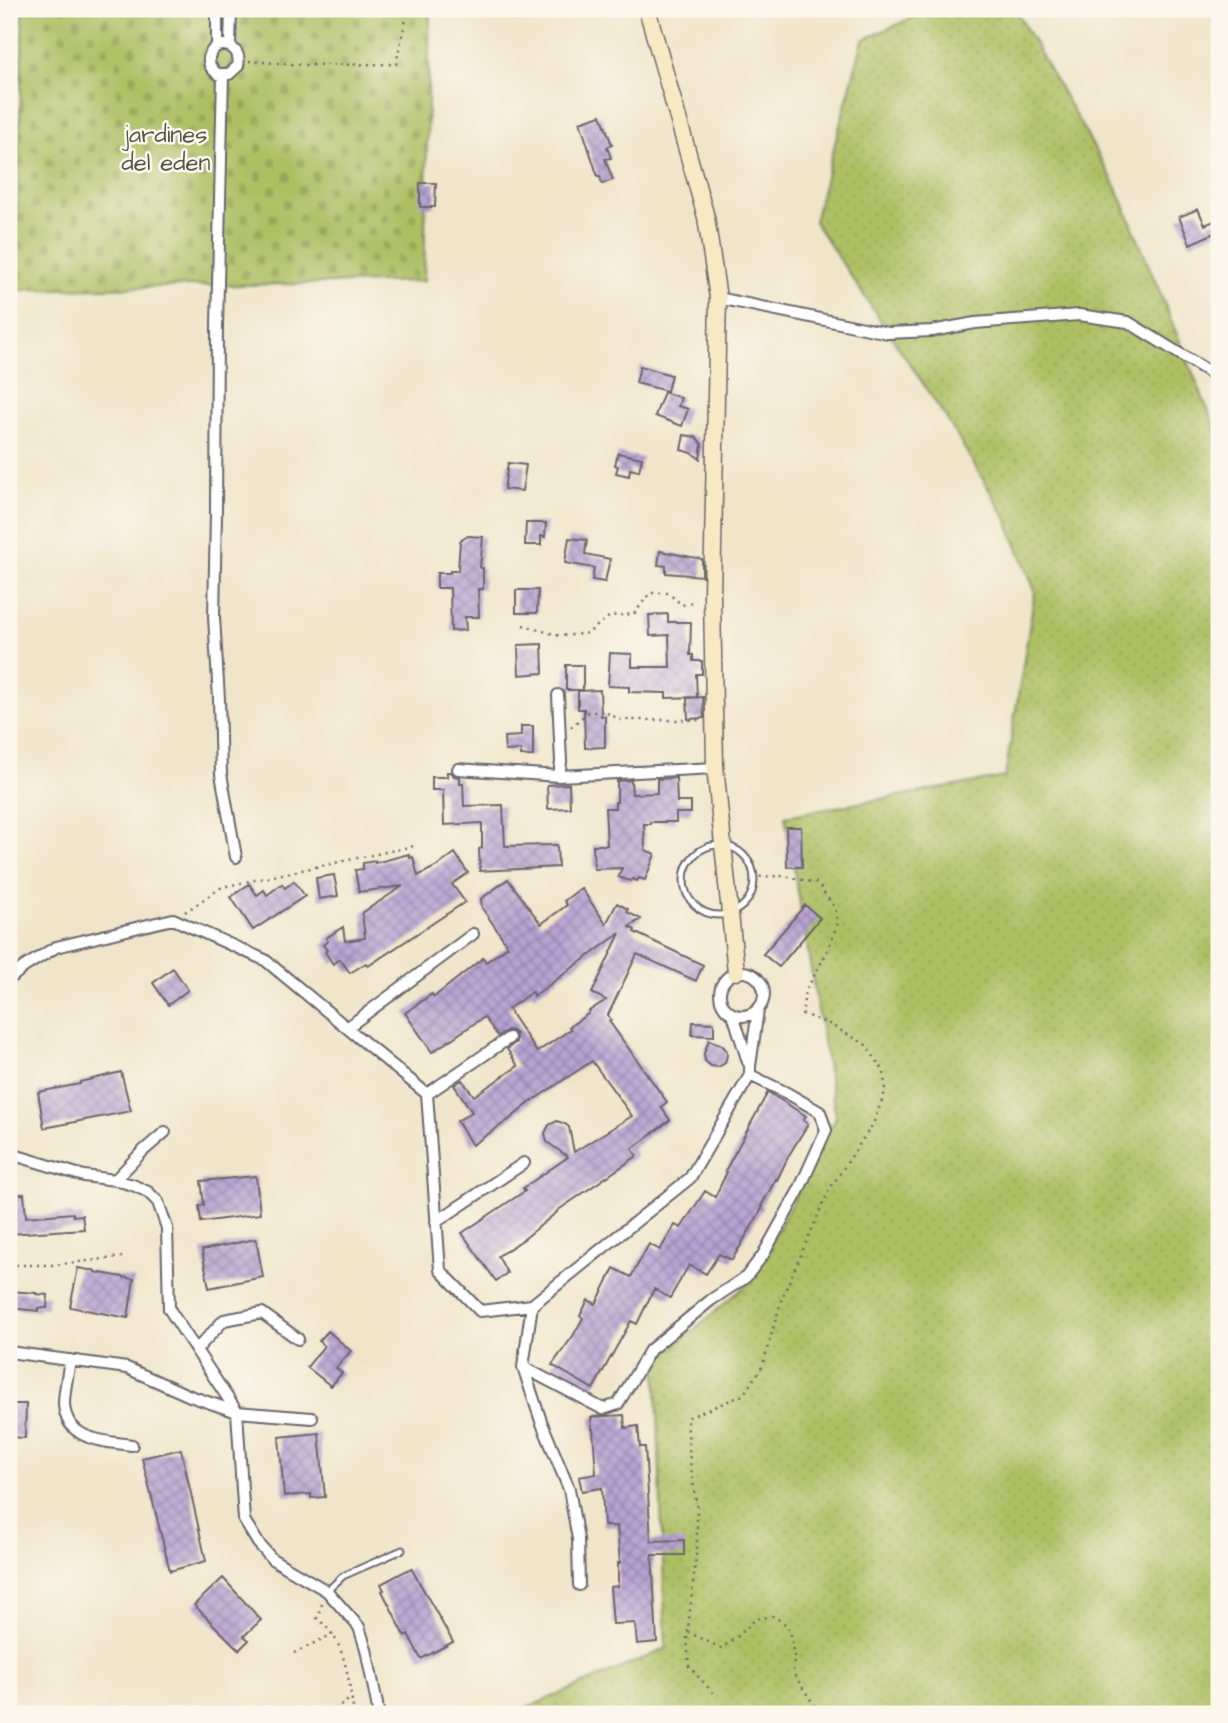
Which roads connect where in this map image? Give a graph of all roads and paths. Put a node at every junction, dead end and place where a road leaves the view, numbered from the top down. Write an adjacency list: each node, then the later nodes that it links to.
1 (217, 9): 5 (street)
2 (231, 9): 6 (street)
3 (647, 9): 9 (street)
4 (406, 19): 7 (path)
5 (217, 46): 6 (street); 8 (street)
6 (230, 46): 7 (street)
7 (239, 61): 8 (street)
8 (223, 75): 21 (street)
9 (718, 298): 10 (street); 11 (street)
10 (1219, 378)
11 (712, 596): 12 (path); 14 (street)
12 (523, 625)
13 (558, 695): 15 (street)
14 (714, 720): 15 (path); 16 (street)
15 (561, 739): 18 (street)
16 (715, 768): 18 (street); 20 (street)
17 (458, 769): 18 (street)
18 (558, 776)
19 (414, 846): 24 (path)
20 (723, 847): 22 (lane); 23 (street); 23 (lane)
21 (236, 857)
22 (754, 877): 23 (lane); 53 (path)
23 (729, 912): 26 (street)
24 (173, 919): 27 (street); 30 (street)
25 (473, 933): 30 (street)
26 (736, 972): 28 (street); 29 (street)
27 (9, 979)
28 (758, 1010): 29 (street); 32 (street)
29 (733, 1014): 32 (street)
30 (348, 1027): 33 (street)
31 (509, 1038): 33 (street)
32 (750, 1070): 41 (street); 46 (street)
33 (427, 1094): 38 (street)
34 (165, 1132): 37 (street)
35 (9, 1149): 37 (street)
36 (524, 1163): 38 (street)
37 (115, 1180): 43 (street)
38 (436, 1222): 41 (street)
39 (122, 1257): 40 (path)
40 (9, 1265)
41 (532, 1305): 46 (street)
42 (298, 1339): 43 (street)
43 (196, 1350): 47 (street)
44 (9, 1352): 45 (street)
45 (70, 1360): 47 (street); 49 (street)
46 (523, 1367): 51 (street)
47 (237, 1412): 48 (street); 52 (street)
48 (313, 1418)
49 (132, 1445)
50 (402, 1550): 52 (lane)
51 (579, 1585)
52 (327, 1591): 54 (path); 60 (street)
53 (688, 1632): 56 (path); 61 (path)
54 (333, 1634): 55 (path); 57 (path)
55 (294, 1653)
56 (713, 1693)
57 (351, 1698): 58 (path); 59 (path)
58 (329, 1714)
59 (354, 1714)
60 (378, 1714)
61 (820, 1714)

